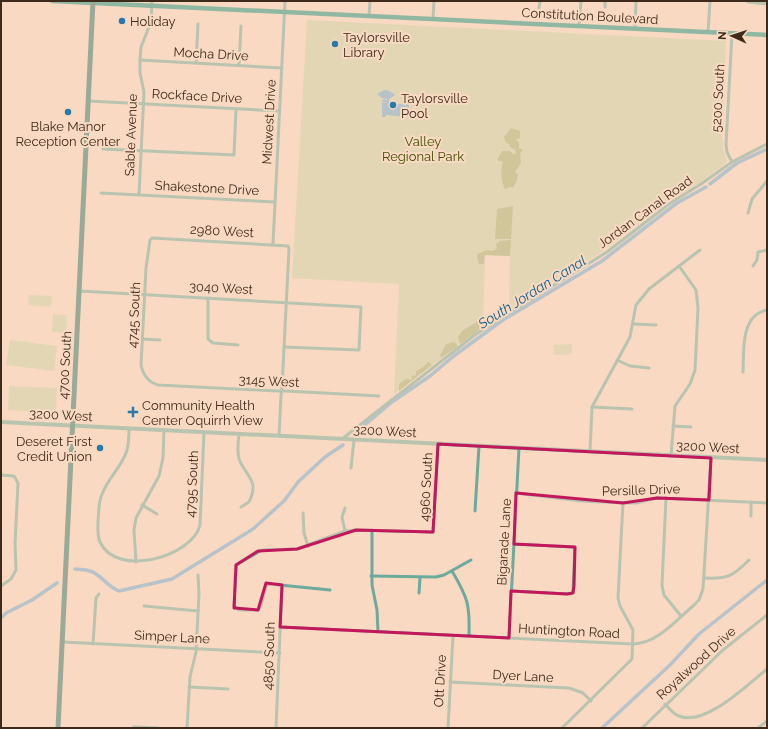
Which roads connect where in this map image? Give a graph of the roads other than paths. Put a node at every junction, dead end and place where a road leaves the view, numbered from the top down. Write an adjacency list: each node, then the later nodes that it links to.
1 (52, 1): 11 (main road, Constitution Boulevard)
2 (285, 1): 16 (street, Midwest Drive)
3 (370, 1): 17 (street)
4 (434, 1): 18 (street)
5 (540, 1): 15 (street)
6 (581, 1): 21 (street)
7 (605, 1): 14 (street)
8 (636, 1): 22 (street)
9 (710, 1): 23 (street)
10 (748, 1): 13 (street)
11 (95, 2): 12 (main road, Constitution Boulevard); 30 (main road, 4700 South)
12 (152, 4): 16 (main road, Constitution Boulevard); 26 (street, Sable Avenue)
13 (767, 4)
14 (605, 6)
15 (539, 8)
16 (285, 12): 17 (main road, Constitution Boulevard); 29 (street, Midwest Drive)
17 (369, 16): 18 (main road, Constitution Boulevard)
18 (433, 19): 21 (main road, Constitution Boulevard)
19 (198, 24): 27 (street)
20 (241, 26): 28 (street)
21 (579, 26): 22 (main road, Constitution Boulevard)
22 (635, 29): 23 (main road, Constitution Boulevard)
23 (708, 32): 24 (main road, Constitution Boulevard)
24 (732, 34): 25 (main road, Constitution Boulevard); 37 (street, 5200 South)
25 (767, 35)
26 (140, 60): 27 (street, Mocha Drive); 31 (street, Sable Avenue)
27 (196, 63): 28 (street, Mocha Drive)
28 (239, 66): 29 (street, Mocha Drive)
29 (282, 68): 33 (street, Midwest Drive)
30 (89, 101): 31 (street, Rockface Drive); 49 (main road, 4700 South)
31 (143, 103): 32 (street, Rockface Drive); 36 (street, Sable Avenue)
32 (236, 109): 33 (street, Rockface Drive); 36 (street)
33 (279, 111): 41 (street, Midwest Drive)
34 (767, 144): 37 (street, Jordan Canal Road)
35 (103, 149): 36 (street)
36 (140, 151): 40 (street, Sable Avenue)
37 (732, 162): 77 (street, Jordan Canal Road)
38 (767, 181): 42 (street)
39 (101, 193): 40 (street, Shakestone Drive)
40 (138, 195): 41 (street, Shakestone Drive)
41 (275, 202): 44 (street, Midwest Drive)
42 (748, 213)
43 (152, 238): 44 (street, 2980 West); 50 (street, 4745 South)
44 (273, 244): 52 (street, 2980 West)
45 (700, 250): 47 (street)
46 (767, 250): 48 (street)
47 (679, 266): 54 (street); 70 (street)
48 (753, 266)
49 (80, 291): 50 (street, 3040 West); 69 (main road, 4700 South)
50 (145, 294): 51 (street, 3040 West); 56 (street, 4745 South)
51 (208, 298): 52 (street, 3040 West); 58 (street)
52 (286, 302): 59 (street); 59 (street, 3040 West)
53 (767, 310): 62 (street)
54 (633, 324): 55 (street); 60 (street)
55 (656, 325)
56 (142, 339): 57 (street); 63 (street, 4745 South)
57 (160, 340)
58 (238, 345)
59 (284, 347): 64 (street)
60 (617, 360): 61 (street); 66 (street)
61 (648, 368)
62 (743, 372)
63 (158, 385): 64 (street, 3145 West)
64 (282, 391): 65 (street, 3145 West); 76 (street)
65 (379, 396)
66 (592, 407): 67 (street); 82 (street)
67 (632, 409)
68 (1, 422): 69 (street, 3200 West)
69 (73, 426): 72 (street, 3200 West); 128 (main road, 4700 South)
70 (673, 426): 71 (street); 83 (street)
71 (691, 427)
72 (129, 429): 73 (street, 3200 West); 107 (street)
73 (164, 430): 74 (street, 3200 West); 94 (street)
74 (204, 432): 75 (street, 3200 West); 107 (street, 4795 South)
75 (239, 434): 76 (street, 3200 West); 95 (street)
76 (280, 436): 77 (street, 3200 West)
77 (342, 439): 78 (street, 3200 West)
78 (354, 440): 79 (street, 3200 West); 86 (street)
79 (438, 444): 80 (street, 3200 West); 101 (street, 4960 South)
80 (479, 446): 81 (street, 3200 West); 97 (street)
81 (519, 448): 82 (street, 3200 West); 88 (street, Bigarade Lane)
82 (590, 451): 83 (street, 3200 West)
83 (671, 456): 84 (street, 3200 West)
84 (711, 458): 85 (street, 3200 West); 90 (street, Huntington Road)
85 (767, 460)
86 (351, 468)
87 (1, 475): 114 (street)
88 (516, 493): 92 (street, Persille Drive); 103 (street, Bigarade Lane)
89 (666, 498): 90 (street, Persille Drive); 92 (street, Persille Drive); 122 (street)
90 (709, 500): 91 (street, Persille Drive); 112 (street, Huntington Road)
91 (751, 502): 93 (street, Persille Drive); 100 (street)
92 (623, 503): 130 (street)
93 (767, 503)
94 (142, 505): 99 (street); 107 (street)
95 (241, 507)
96 (346, 508): 102 (street)
97 (475, 511)
98 (303, 513): 104 (street)
99 (157, 514)
100 (751, 516)
101 (372, 530): 102 (street); 110 (street)
102 (345, 532): 104 (street)
103 (514, 544): 116 (street, Bigarade Lane); 116 (street)
104 (308, 546): 113 (street)
105 (471, 560): 108 (street)
106 (749, 560): 112 (street)
107 (136, 562)
108 (452, 571): 111 (street); 126 (street)
109 (198, 575): 120 (street)
110 (371, 576): 111 (street); 124 (street)
111 (420, 578): 117 (street)
112 (705, 578): 122 (street, Huntington Road)
113 (282, 585): 115 (street); 123 (street, 4850 South)
114 (1, 586)
115 (330, 590)
116 (511, 591): 127 (street, Bigarade Lane)
117 (419, 593)
118 (99, 594): 129 (street)
119 (144, 606): 120 (street)
120 (198, 611): 131 (street)
121 (767, 615): 138 (street, Royalwood Drive)
122 (681, 616): 130 (street, Huntington Road)
123 (280, 627): 124 (street, Huntington Road); 132 (street, 4850 South)
124 (378, 632): 125 (street, Huntington Road)
125 (453, 636): 126 (street, Huntington Road); 134 (street, Ott Drive)
126 (469, 636): 127 (street, Huntington Road)
127 (509, 638): 130 (street, Huntington Road)
128 (63, 642): 129 (street, Simper Lane); 141 (main road, 4700 South)
129 (93, 644): 131 (street, Simper Lane)
130 (634, 644): 137 (street)
131 (196, 648): 132 (street, Simper Lane); 135 (street)
132 (280, 653): 144 (street, 4850 South)
133 (767, 669): 138 (street)
134 (450, 682): 137 (street, Dyer Lane); 145 (street, Ott Drive)
135 (189, 687): 136 (street); 143 (street)
136 (228, 689)
137 (591, 701): 146 (street)
138 (665, 704): 147 (street, Royalwood Drive)
139 (767, 721): 148 (street)
140 (134, 727): 142 (street)
141 (58, 728)
142 (158, 728)
143 (188, 728)
144 (276, 728)
145 (448, 728)
146 (562, 728)
147 (642, 728)
148 (758, 728)

